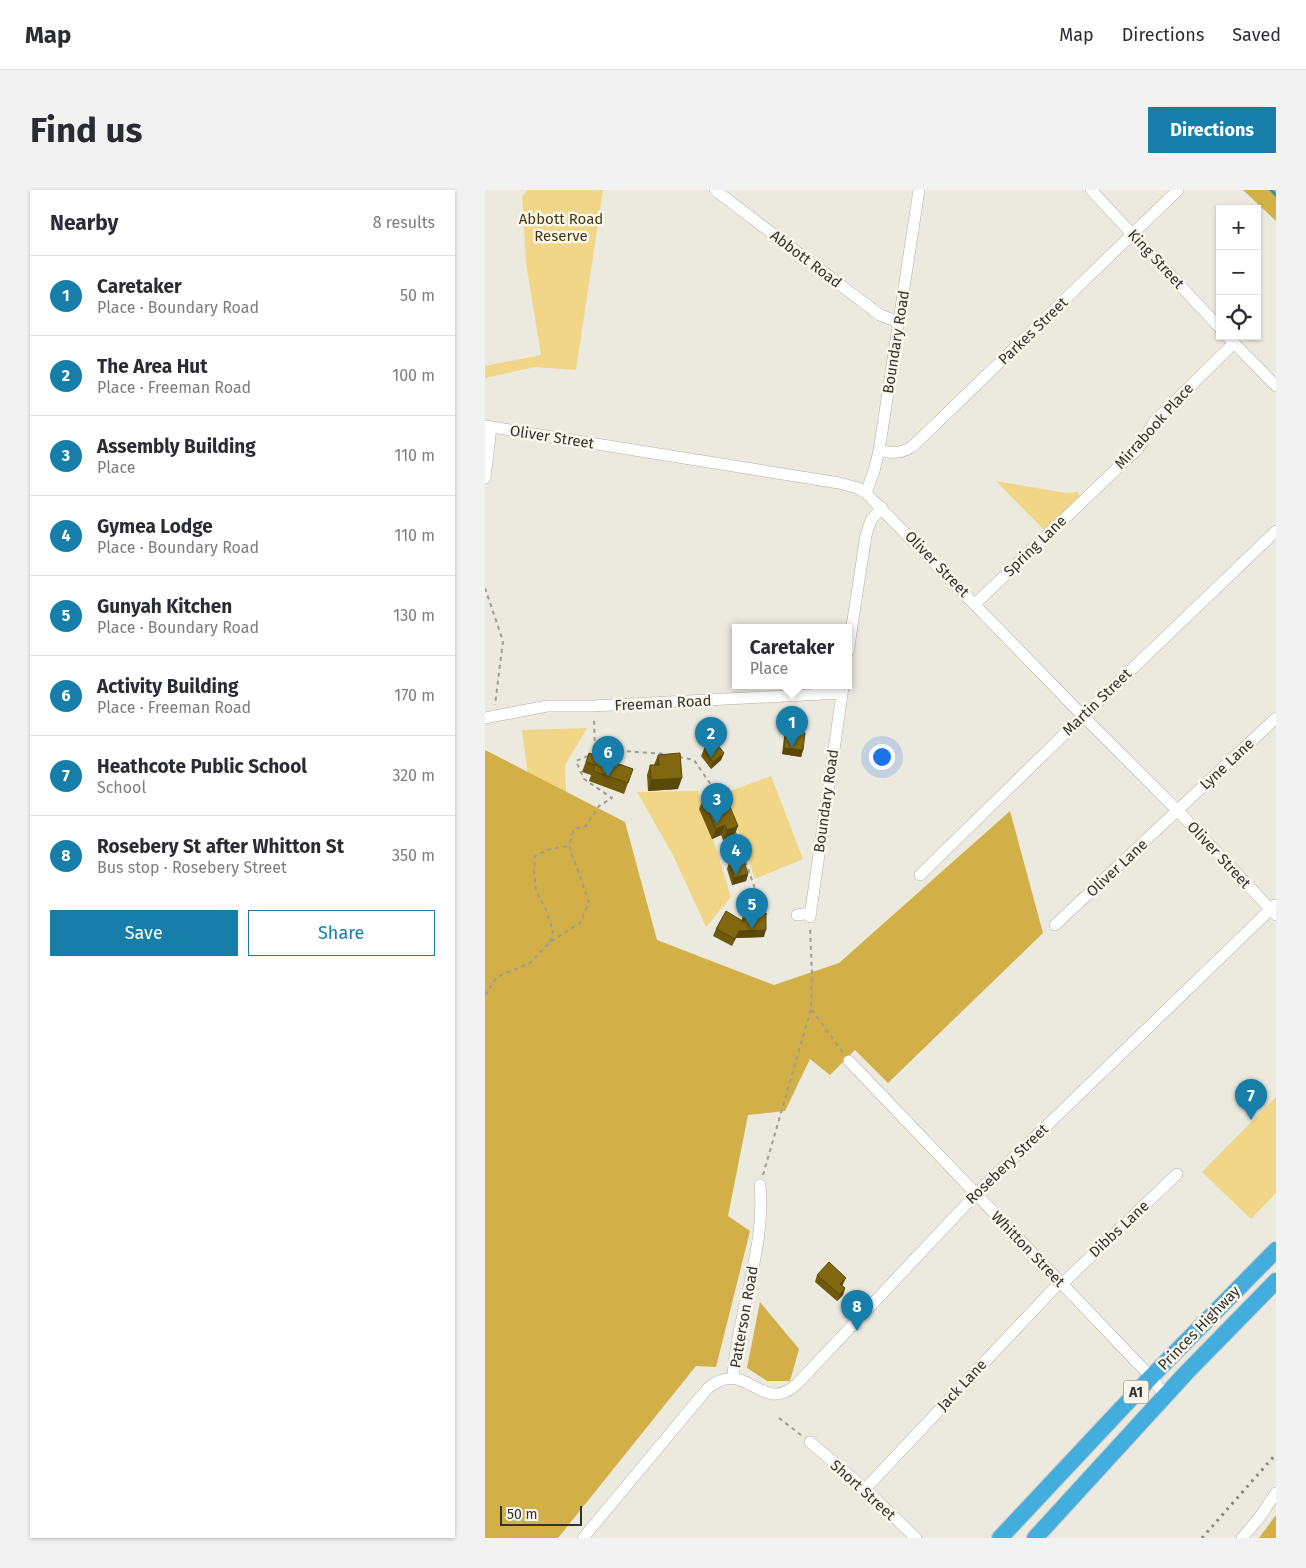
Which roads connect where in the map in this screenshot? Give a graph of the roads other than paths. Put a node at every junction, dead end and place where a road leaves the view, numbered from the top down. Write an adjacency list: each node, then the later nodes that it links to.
1 (715, 190): 6 (street, Abbott Road)
2 (919, 190): 6 (street, Boundary Road)
3 (1091, 190): 5 (street, King Street)
4 (1178, 190): 5 (street, Parkes Street)
5 (1133, 234): 7 (street, King Street); 11 (street, Parkes Street)
6 (899, 322): 11 (street, Boundary Road)
7 (1216, 324)
8 (1231, 340): 9 (street); 13 (street, Mirrabook Place)
9 (1276, 386)
10 (488, 426): 12 (street); 14 (street, Oliver Street)
11 (879, 451): 14 (street, Boundary Road)
12 (485, 478)
13 (1096, 488): 17 (street, Spring Lane)
14 (866, 493): 15 (street, Oliver Street)
15 (882, 508): 17 (street, Oliver Street); 18 (street)
16 (1276, 531): 20 (street, Martin Street)
17 (975, 604): 20 (street, Oliver Street)
18 (852, 626)
19 (842, 690): 21 (street, Freeman Road); 26 (street, Boundary Road)
20 (1083, 716): 23 (street, Oliver Street); 24 (street, Martin Street)
21 (489, 717)
22 (1276, 718): 23 (street, Lyne Lane)
23 (1178, 810): 25 (street, Oliver Street); 27 (street, Oliver Lane)
24 (920, 875)
25 (1274, 909): 31 (street, Rosebery Street)
26 (797, 915)
27 (1055, 924)
28 (849, 1061): 31 (street, Whitton Street)
29 (1177, 1174): 34 (street, Dibbs Lane)
30 (760, 1185): 35 (street, Patterson Road)
31 (976, 1194): 34 (street, Whitton Street); 35 (street, Rosebery Street)
32 (1276, 1250): 36 (highway, Princes Highway / A1)
33 (1276, 1281): 37 (highway, Princes Highway / A1)
34 (1061, 1283): 36 (street, Whitton Street); 39 (street, Jack Lane)
35 (733, 1377): 41 (street, Patterson Road)
36 (1151, 1378): 37 (street, Whitton Street); 43 (highway, Princes Highway / A1)
37 (1165, 1395): 44 (highway, Princes Highway / A1)
38 (810, 1442): 39 (street, Short Street)
39 (865, 1489): 42 (street, Short Street)
40 (1276, 1493): 45 (street)
41 (583, 1538)
42 (916, 1538)
43 (1000, 1538)
44 (1035, 1538)
45 (1242, 1538)

